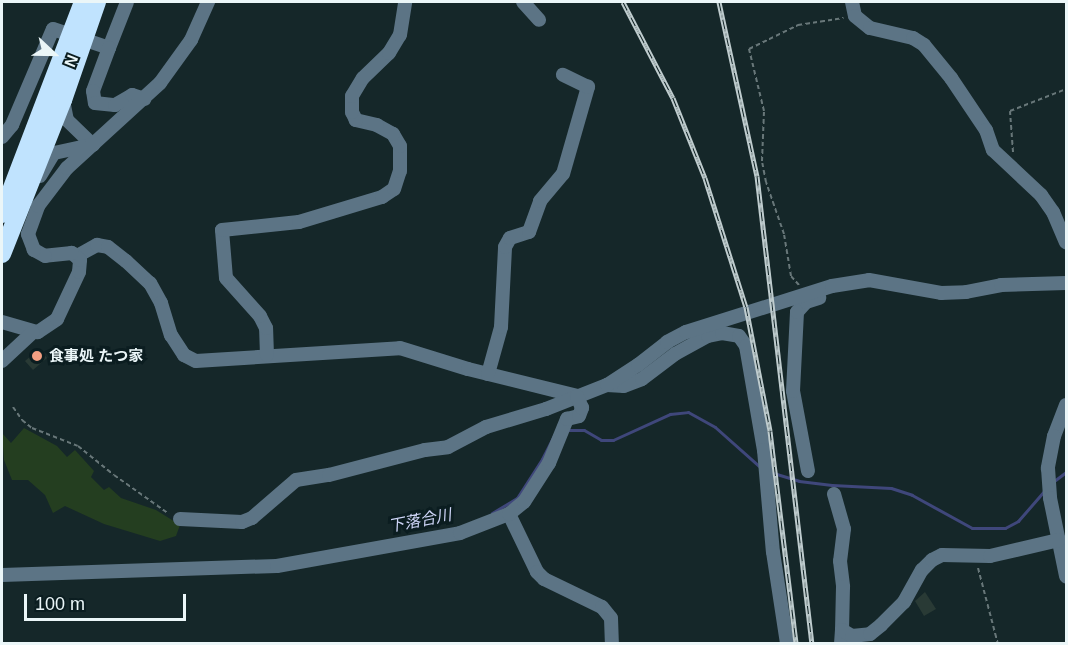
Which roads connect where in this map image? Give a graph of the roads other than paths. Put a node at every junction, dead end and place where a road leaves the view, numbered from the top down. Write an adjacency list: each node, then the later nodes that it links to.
1 (83, 2): 16 (highway)
2 (97, 2): 12 (highway)
3 (127, 2): 9 (street)
4 (208, 2): 11 (street)
5 (405, 2): 24 (street)
6 (523, 2): 8 (street)
7 (852, 2): 17 (street)
8 (539, 20)
9 (102, 46): 11 (street); 13 (street)
10 (563, 75): 26 (street)
11 (144, 99): 14 (street)
12 (63, 100): 14 (street); 15 (highway)
13 (2, 137)
14 (93, 145): 15 (street); 19 (street)
15 (27, 189): 18 (highway)
16 (2, 214)
17 (1066, 242)
18 (2, 254)
19 (77, 256): 23 (street); 24 (street)
20 (1066, 283): 21 (street)
21 (832, 286): 27 (street); 30 (street)
22 (2, 322): 23 (street)
23 (33, 332): 25 (street)
24 (267, 355): 26 (street)
25 (2, 361)
26 (488, 374): 28 (street)
27 (607, 385): 28 (street); 39 (street)
28 (577, 396): 32 (street); 33 (street)
29 (1066, 405): 34 (street)
30 (808, 471)
31 (834, 494): 37 (street)
32 (509, 514): 35 (street); 38 (street)
33 (180, 519)
34 (1059, 540): 36 (street); 37 (street)
35 (2, 575)
36 (1066, 576)
37 (841, 637)
38 (612, 644)
39 (787, 644)

